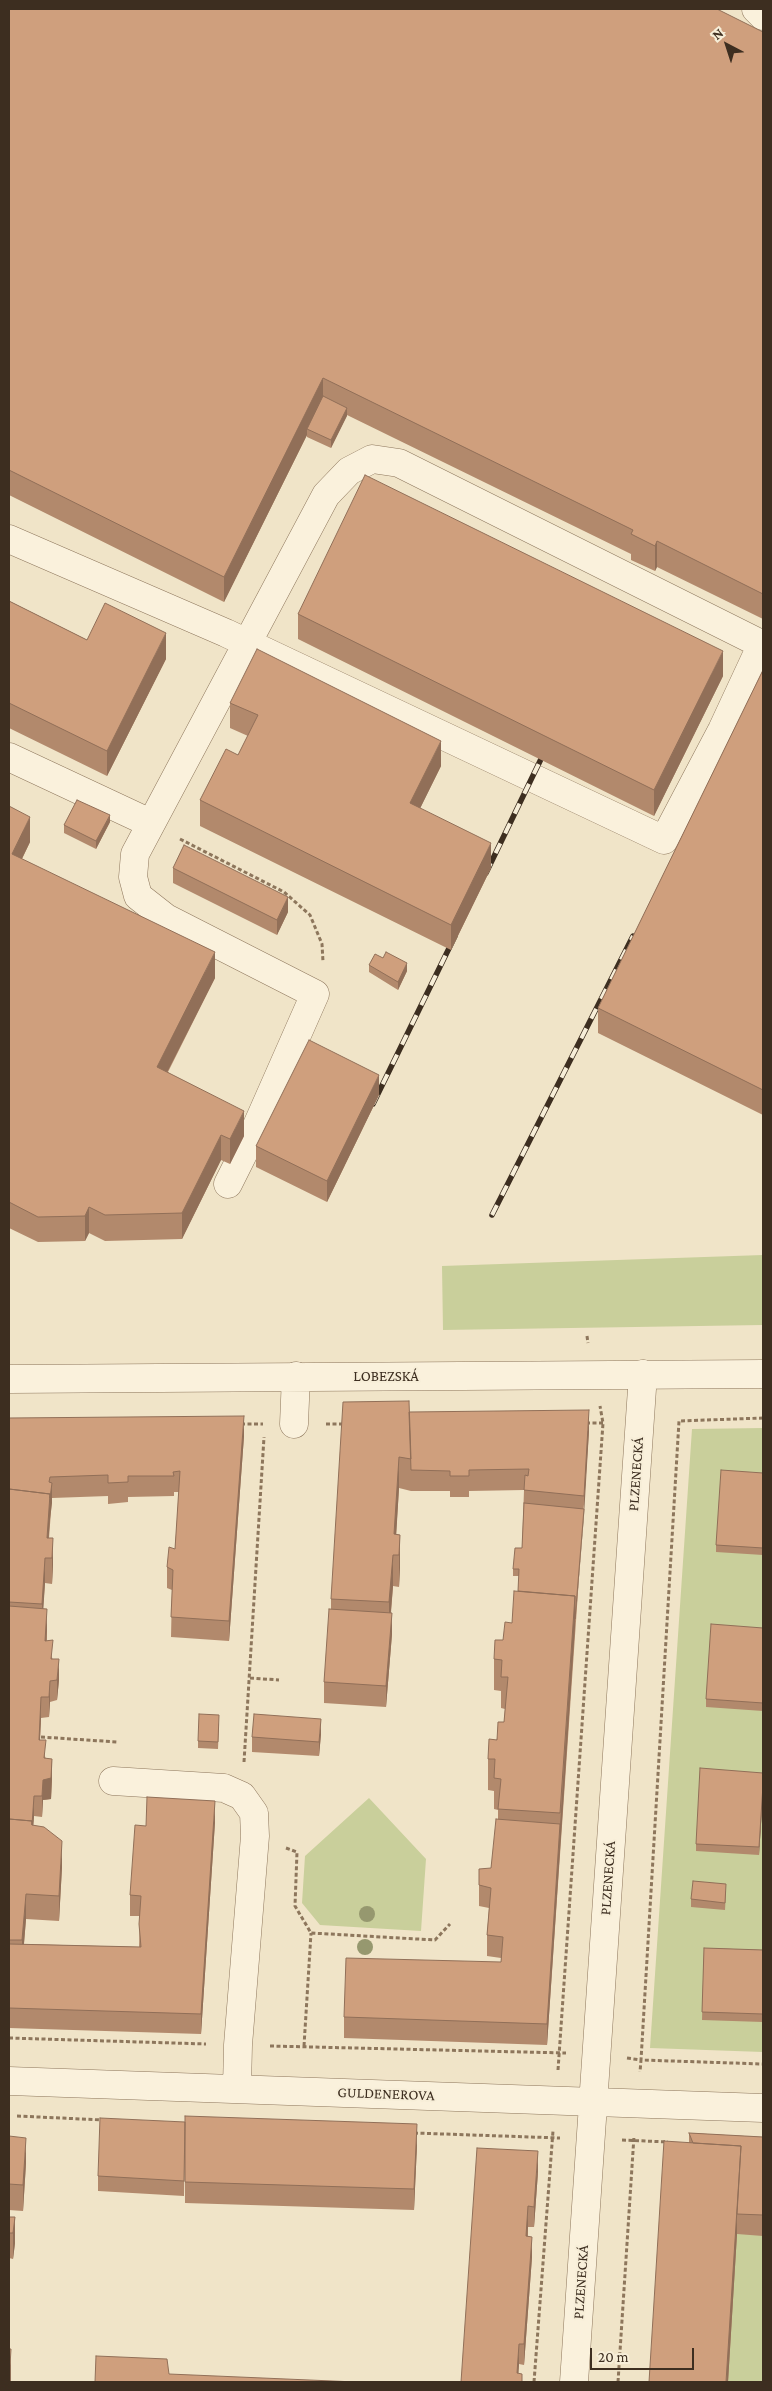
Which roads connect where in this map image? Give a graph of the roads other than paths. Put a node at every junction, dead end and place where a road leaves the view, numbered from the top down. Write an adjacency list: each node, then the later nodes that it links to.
1 (756, 9): 2 (street)
2 (763, 16)
3 (9, 538): 4 (street)
4 (246, 642): 5 (street); 5 (street); 7 (street)
5 (762, 644)
6 (9, 757): 7 (street)
7 (150, 824): 8 (street)
8 (228, 1184)
9 (643, 1374): 10 (street, LOBEZSKÁ); 11 (street, LOBEZSKÁ); 17 (street, PLZENECKÁ)
10 (763, 1374)
11 (296, 1376): 12 (street, LOBEZSKÁ); 13 (street)
12 (9, 1379)
13 (294, 1424)
14 (113, 1781): 16 (street)
15 (9, 2081): 16 (street, GULDENEROVA)
16 (237, 2088): 17 (street, GULDENEROVA)
17 (593, 2102): 18 (street, GULDENEROVA); 19 (street, PLZENECKÁ)
18 (763, 2108)
19 (574, 2382)

